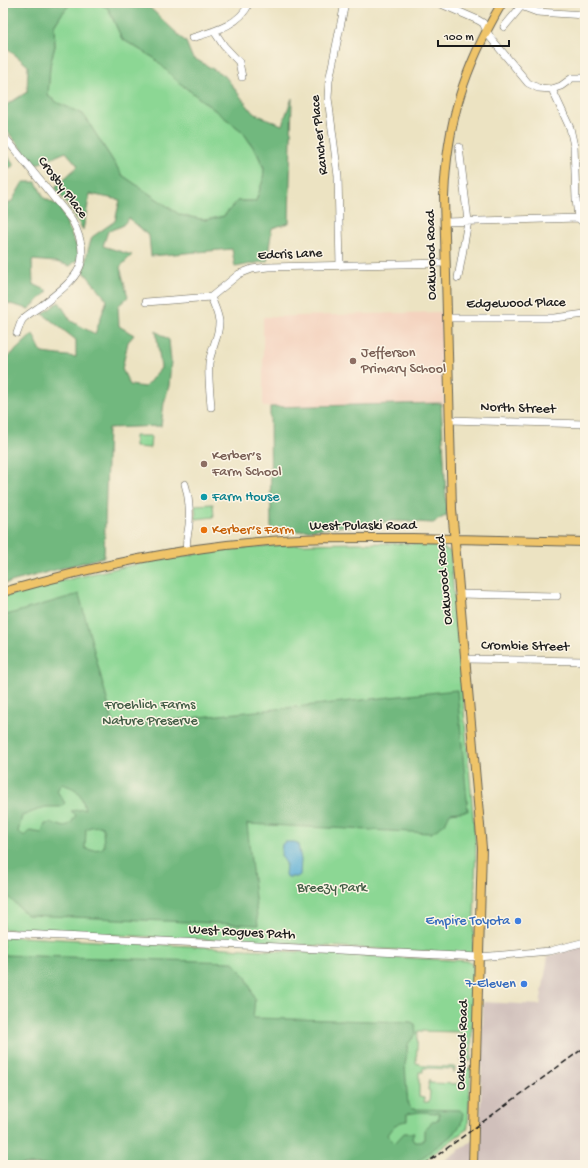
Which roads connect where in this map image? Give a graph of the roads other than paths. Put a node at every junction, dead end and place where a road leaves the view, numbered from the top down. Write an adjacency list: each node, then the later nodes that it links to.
1 (249, 3): 11 (street)
2 (345, 3): 23 (street, Rancher Place)
3 (439, 3): 10 (street)
4 (502, 3): 10 (main road, Oakwood Road)
5 (513, 3): 7 (street)
6 (585, 3): 8 (street)
7 (523, 5): 8 (street); 9 (street)
8 (584, 15)
9 (504, 27)
10 (487, 29): 15 (street); 20 (main road, Oakwood Road)
11 (214, 31): 12 (street); 13 (street)
12 (192, 38)
13 (242, 77)
14 (585, 78): 15 (street)
15 (552, 89): 18 (street)
16 (3, 135): 29 (street, Crosby Place)
17 (459, 147): 19 (street, Oakwood Road)
18 (578, 218): 19 (street); 21 (street)
19 (468, 221): 20 (street); 24 (street, Oakwood Road)
20 (445, 222): 22 (main road, Oakwood Road)
21 (585, 224)
22 (445, 263): 23 (street, Edcris Lane); 28 (main road, Oakwood Road)
23 (340, 266): 25 (street, Edcris Lane)
24 (458, 278)
25 (211, 297): 26 (street); 30 (street)
26 (146, 302)
27 (585, 314): 28 (street, Edgewood Place)
28 (447, 318): 31 (main road, Oakwood Road)
29 (17, 333)
30 (211, 406)
31 (450, 420): 32 (street, North Street); 34 (main road, Oakwood Road)
32 (585, 424)
33 (185, 484): 36 (street)
34 (454, 539): 35 (main road, West Pulaski Road); 36 (main road, West Pulaski Road); 38 (main road, Oakwood Road)
35 (585, 542)
36 (187, 550): 37 (main road, West Pulaski Road)
37 (3, 592)
38 (459, 594): 39 (street); 40 (main road, Oakwood Road)
39 (558, 596)
40 (465, 659): 41 (street, Crombie Street); 44 (main road, Oakwood Road)
41 (585, 661)
42 (3, 933): 44 (street, West Rogues Path)
43 (585, 942): 44 (street, West Rogues Path)
44 (479, 957): 45 (main road, Oakwood Road)
45 (473, 1165)

